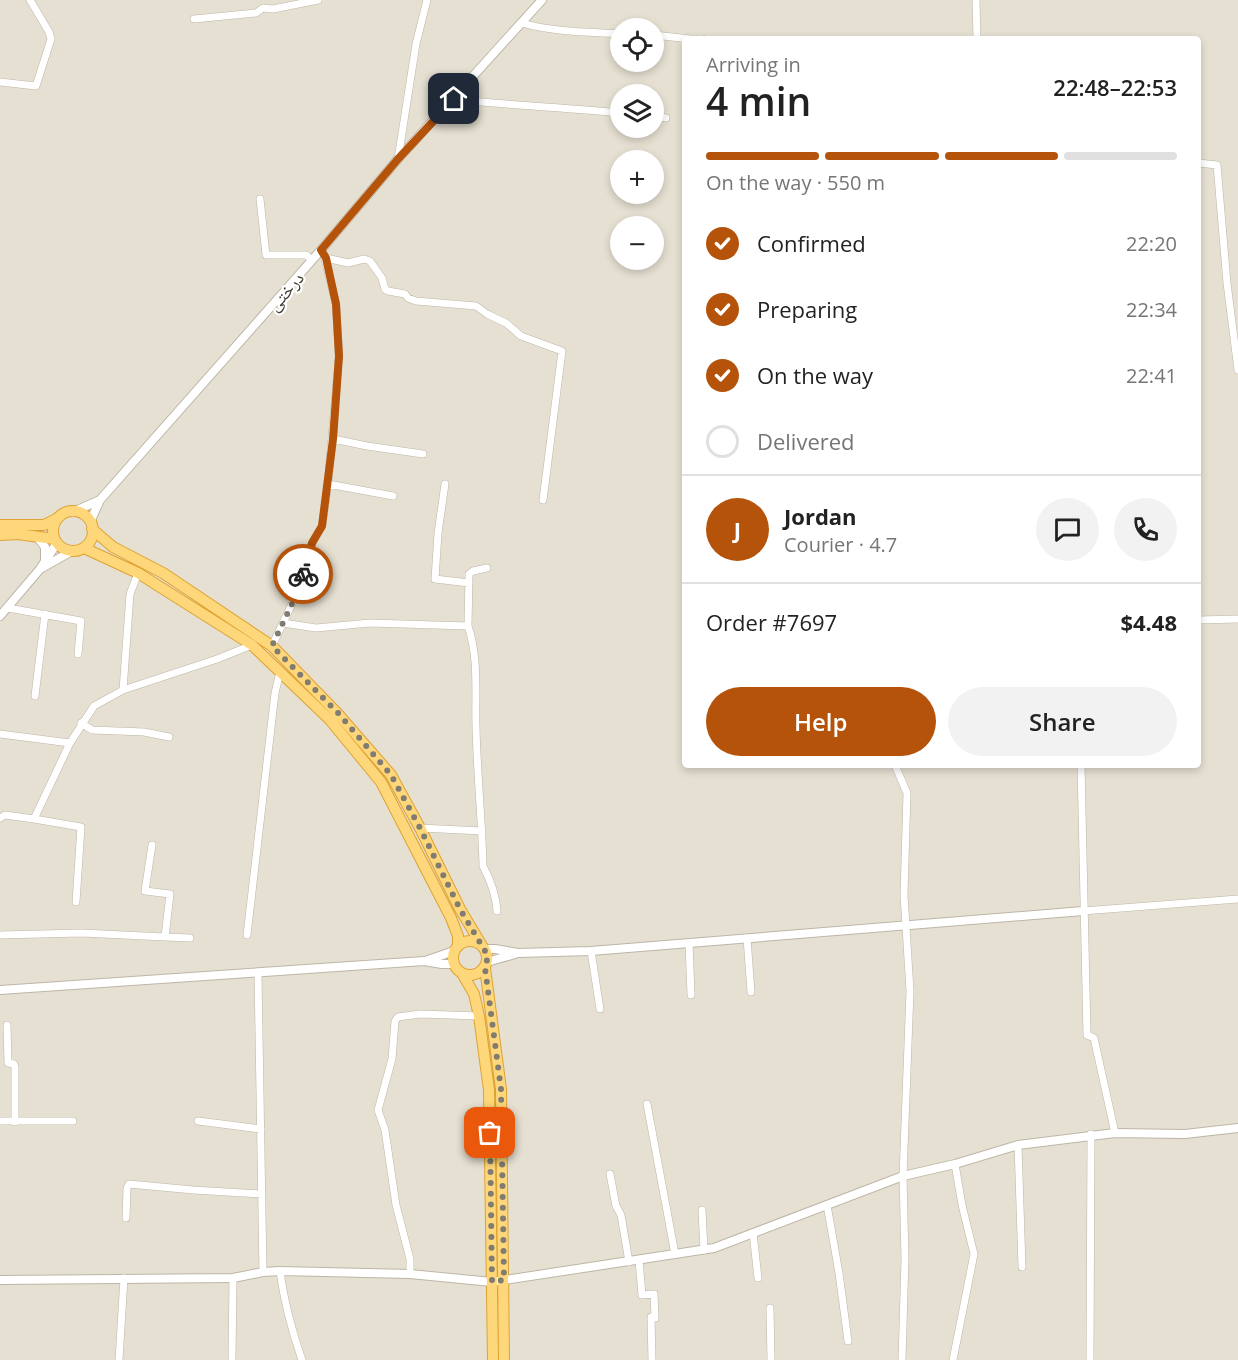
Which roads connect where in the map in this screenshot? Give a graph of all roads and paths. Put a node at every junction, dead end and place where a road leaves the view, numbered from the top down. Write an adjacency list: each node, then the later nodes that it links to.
1 (30, 0): 12 (street)
2 (318, 0): 6 (street)
3 (426, 0): 15 (street)
4 (542, 0): 7 (street, درختی)
5 (976, 0): 10 (street)
6 (194, 19)
7 (522, 23): 8 (street); 13 (street, درختی)
8 (610, 33)
9 (664, 36): 11 (street)
10 (977, 36)
11 (682, 38)
12 (0, 82)
13 (454, 99): 14 (street); 15 (street, درختی)
14 (610, 112)
15 (398, 159): 18 (street, درختی)
16 (1201, 163): 20 (street)
17 (260, 199): 19 (street)
18 (324, 254): 19 (street, درختی); 21 (street); 27 (street)
19 (312, 260): 26 (street, درختی)
20 (1238, 370)
21 (333, 439): 22 (street); 23 (street)
22 (423, 454)
23 (328, 484): 25 (street); 46 (street)
24 (444, 484): 40 (street)
25 (393, 496)
26 (100, 500): 28 (street); 31 (street)
27 (543, 500)
28 (73, 512): 29 (highway); 31 (highway)
29 (56, 519): 30 (highway); 34 (highway)
30 (0, 525)
31 (91, 525): 35 (highway); 49 (highway)
32 (0, 535): 33 (highway)
33 (37, 537): 34 (highway); 37 (street)
34 (56, 541): 36 (highway); 37 (street)
35 (84, 548): 36 (highway); 39 (highway)
36 (72, 551): 37 (street)
37 (42, 565): 41 (street)
38 (487, 568): 40 (street)
39 (138, 573): 48 (highway); 52 (street)
40 (469, 583): 47 (street)
41 (8, 608): 42 (street); 43 (street)
42 (45, 614): 50 (street); 53 (street)
43 (0, 616)
44 (1238, 619): 45 (street)
45 (1201, 620)
46 (284, 623): 47 (street); 49 (street)
47 (468, 626): 63 (street)
48 (252, 645): 51 (highway); 52 (street)
49 (272, 646): 62 (highway)
50 (78, 654)
51 (280, 672): 71 (street); 77 (highway)
52 (123, 690): 54 (street)
53 (35, 696)
54 (81, 723): 56 (street); 57 (street)
55 (0, 734): 57 (street)
56 (169, 737)
57 (70, 743): 61 (street)
58 (896, 768): 69 (street)
59 (1081, 768): 68 (street)
60 (0, 818): 61 (street)
61 (34, 819): 66 (street)
62 (420, 828): 63 (street); 76 (highway)
63 (482, 831): 67 (street)
64 (152, 845): 72 (street)
65 (1238, 899): 68 (street)
66 (76, 902)
67 (497, 911)
68 (1083, 911): 69 (street); 98 (street)
69 (907, 925): 74 (street); 103 (street)
70 (0, 934): 72 (street)
71 (247, 935)
72 (165, 937): 73 (street)
73 (190, 938)
74 (747, 938): 75 (street); 86 (street)
75 (689, 943): 78 (street); 87 (street)
76 (483, 947): 77 (highway); 79 (street); 82 (highway)
77 (456, 948): 80 (street); 81 (highway)
78 (591, 951): 79 (street); 88 (street)
79 (518, 953): 82 (street)
80 (424, 961): 81 (street); 84 (street)
81 (454, 964): 83 (highway)
82 (486, 965): 83 (highway); 121 (highway)
83 (462, 973): 89 (highway)
84 (258, 974): 85 (street); 97 (street)
85 (0, 990)
86 (751, 992)
87 (691, 995)
88 (600, 1009)
89 (479, 1016): 116 (street); 121 (highway)
90 (7, 1025): 95 (street)
91 (647, 1104): 110 (street)
92 (0, 1121): 95 (street)
93 (73, 1121): 95 (street)
94 (198, 1121): 97 (street)
95 (15, 1122)
96 (1238, 1128): 98 (street)
97 (261, 1129): 104 (street)
98 (1115, 1132): 99 (street)
99 (1091, 1134): 100 (street); 133 (street)
100 (1018, 1145): 101 (street); 113 (street)
101 (955, 1164): 103 (street); 132 (street)
102 (610, 1174): 112 (street)
103 (903, 1176): 105 (street); 131 (street)
104 (262, 1194): 107 (street); 115 (street)
105 (827, 1205): 108 (street); 123 (street)
106 (702, 1210): 109 (street)
107 (126, 1218)
108 (753, 1233): 109 (street); 119 (street)
109 (704, 1250): 110 (street)
110 (675, 1254): 111 (street)
111 (639, 1260): 112 (street); 129 (street)
112 (629, 1262): 121 (street)
113 (1022, 1267)
114 (280, 1271): 115 (street); 116 (street); 126 (street)
115 (264, 1272): 118 (street)
116 (410, 1274): 121 (street)
117 (124, 1278): 118 (street); 120 (street); 124 (street)
118 (233, 1278): 125 (street)
119 (758, 1278)
120 (0, 1280)
121 (498, 1281): 127 (highway); 128 (highway)
122 (770, 1308): 130 (street)
123 (848, 1341)
124 (119, 1360)
125 (232, 1360)
126 (302, 1360)
127 (493, 1360)
128 (504, 1360)
129 (652, 1360)
130 (771, 1360)
131 (902, 1360)
132 (953, 1360)
133 (1090, 1360)

